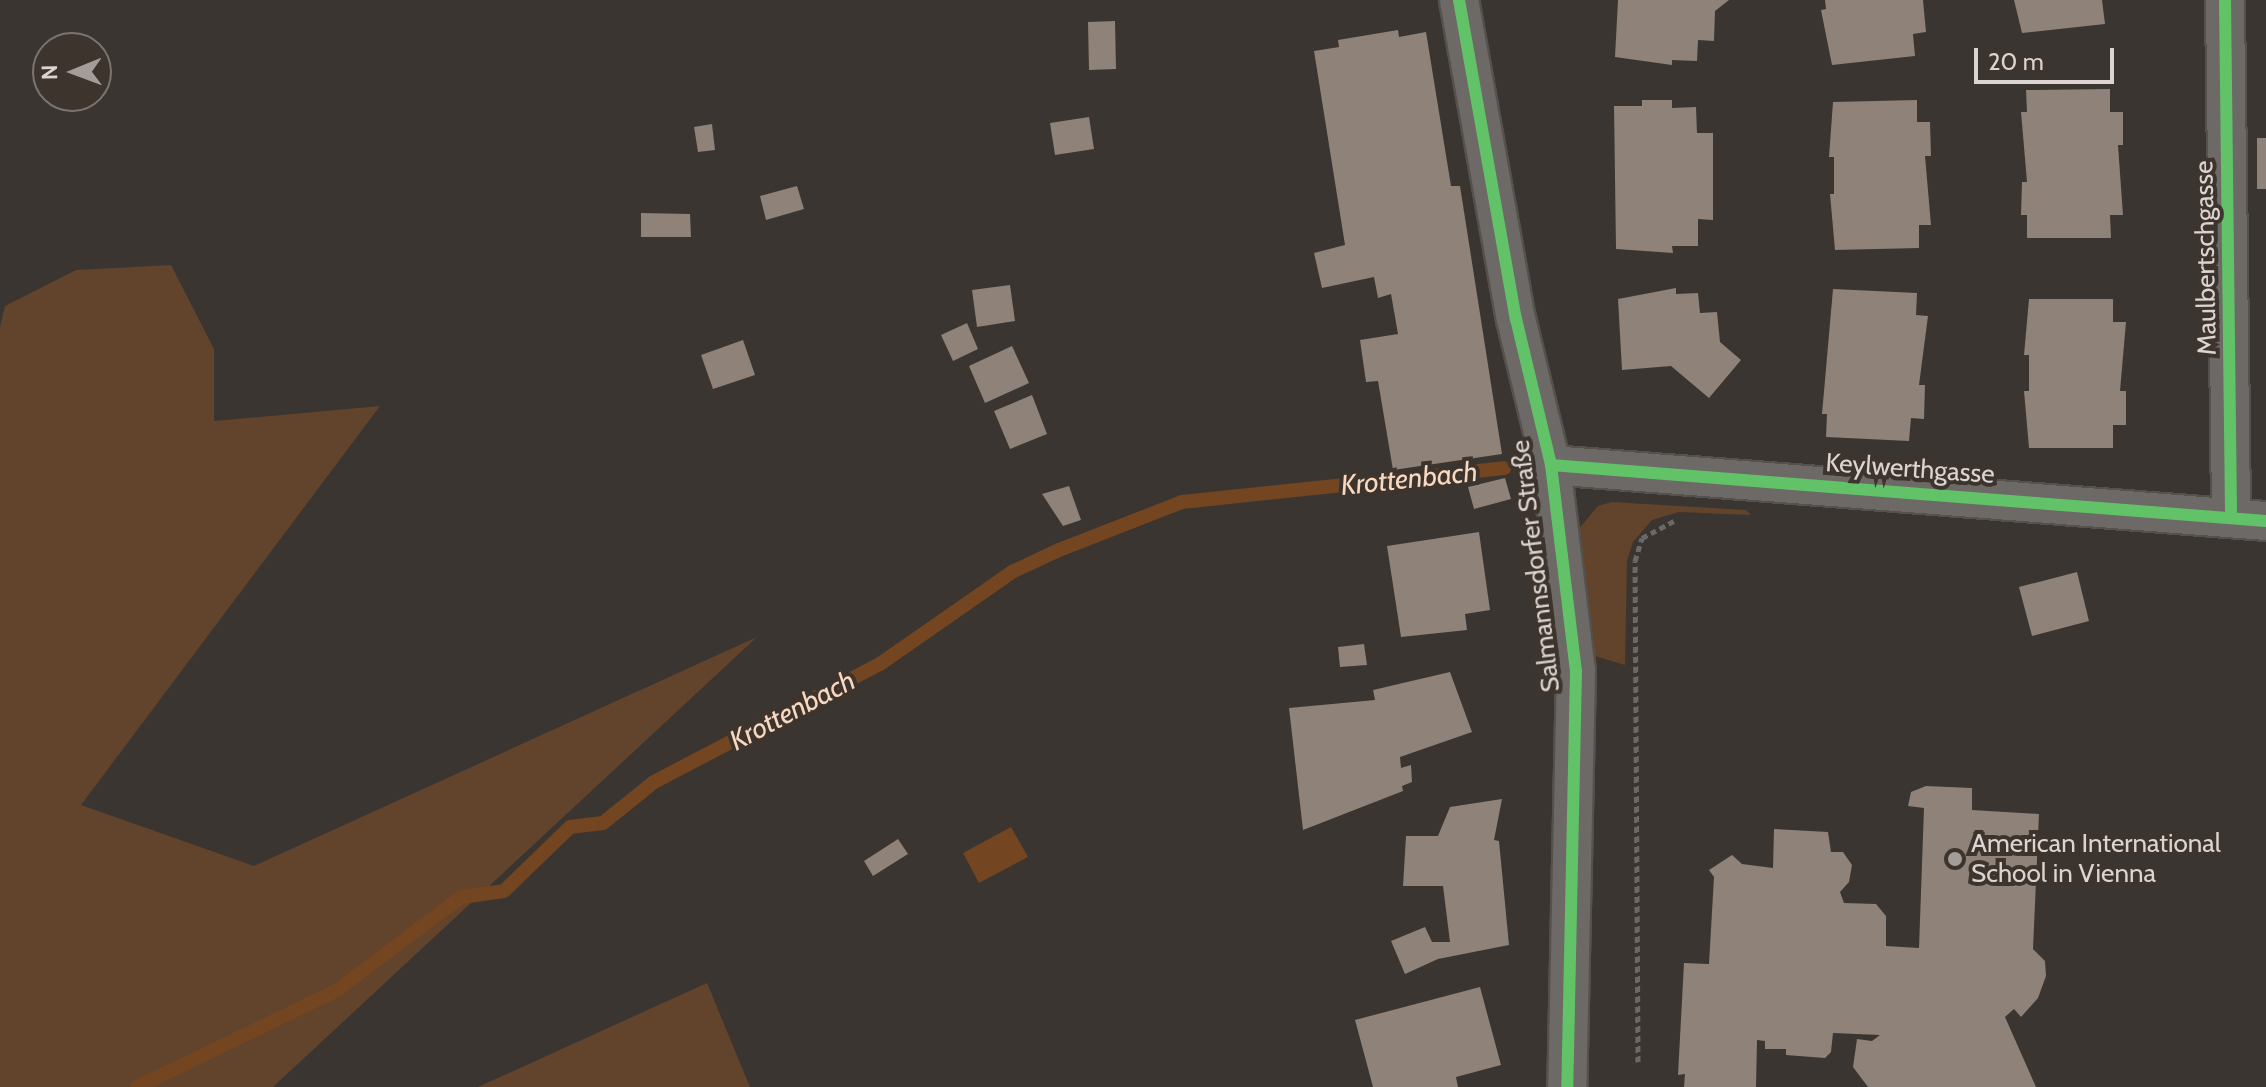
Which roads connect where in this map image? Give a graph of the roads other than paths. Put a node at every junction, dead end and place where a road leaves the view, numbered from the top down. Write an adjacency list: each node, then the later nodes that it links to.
1 (1459, 0): 3 (street, Salmannsdorfer Straße)
2 (2225, 0): 4 (street, Maulbertschgasse)
3 (1551, 465): 4 (street, Keylwerthgasse); 5 (street, Salmannsdorfer Straße)
4 (2248, 518)
5 (1567, 1087)

